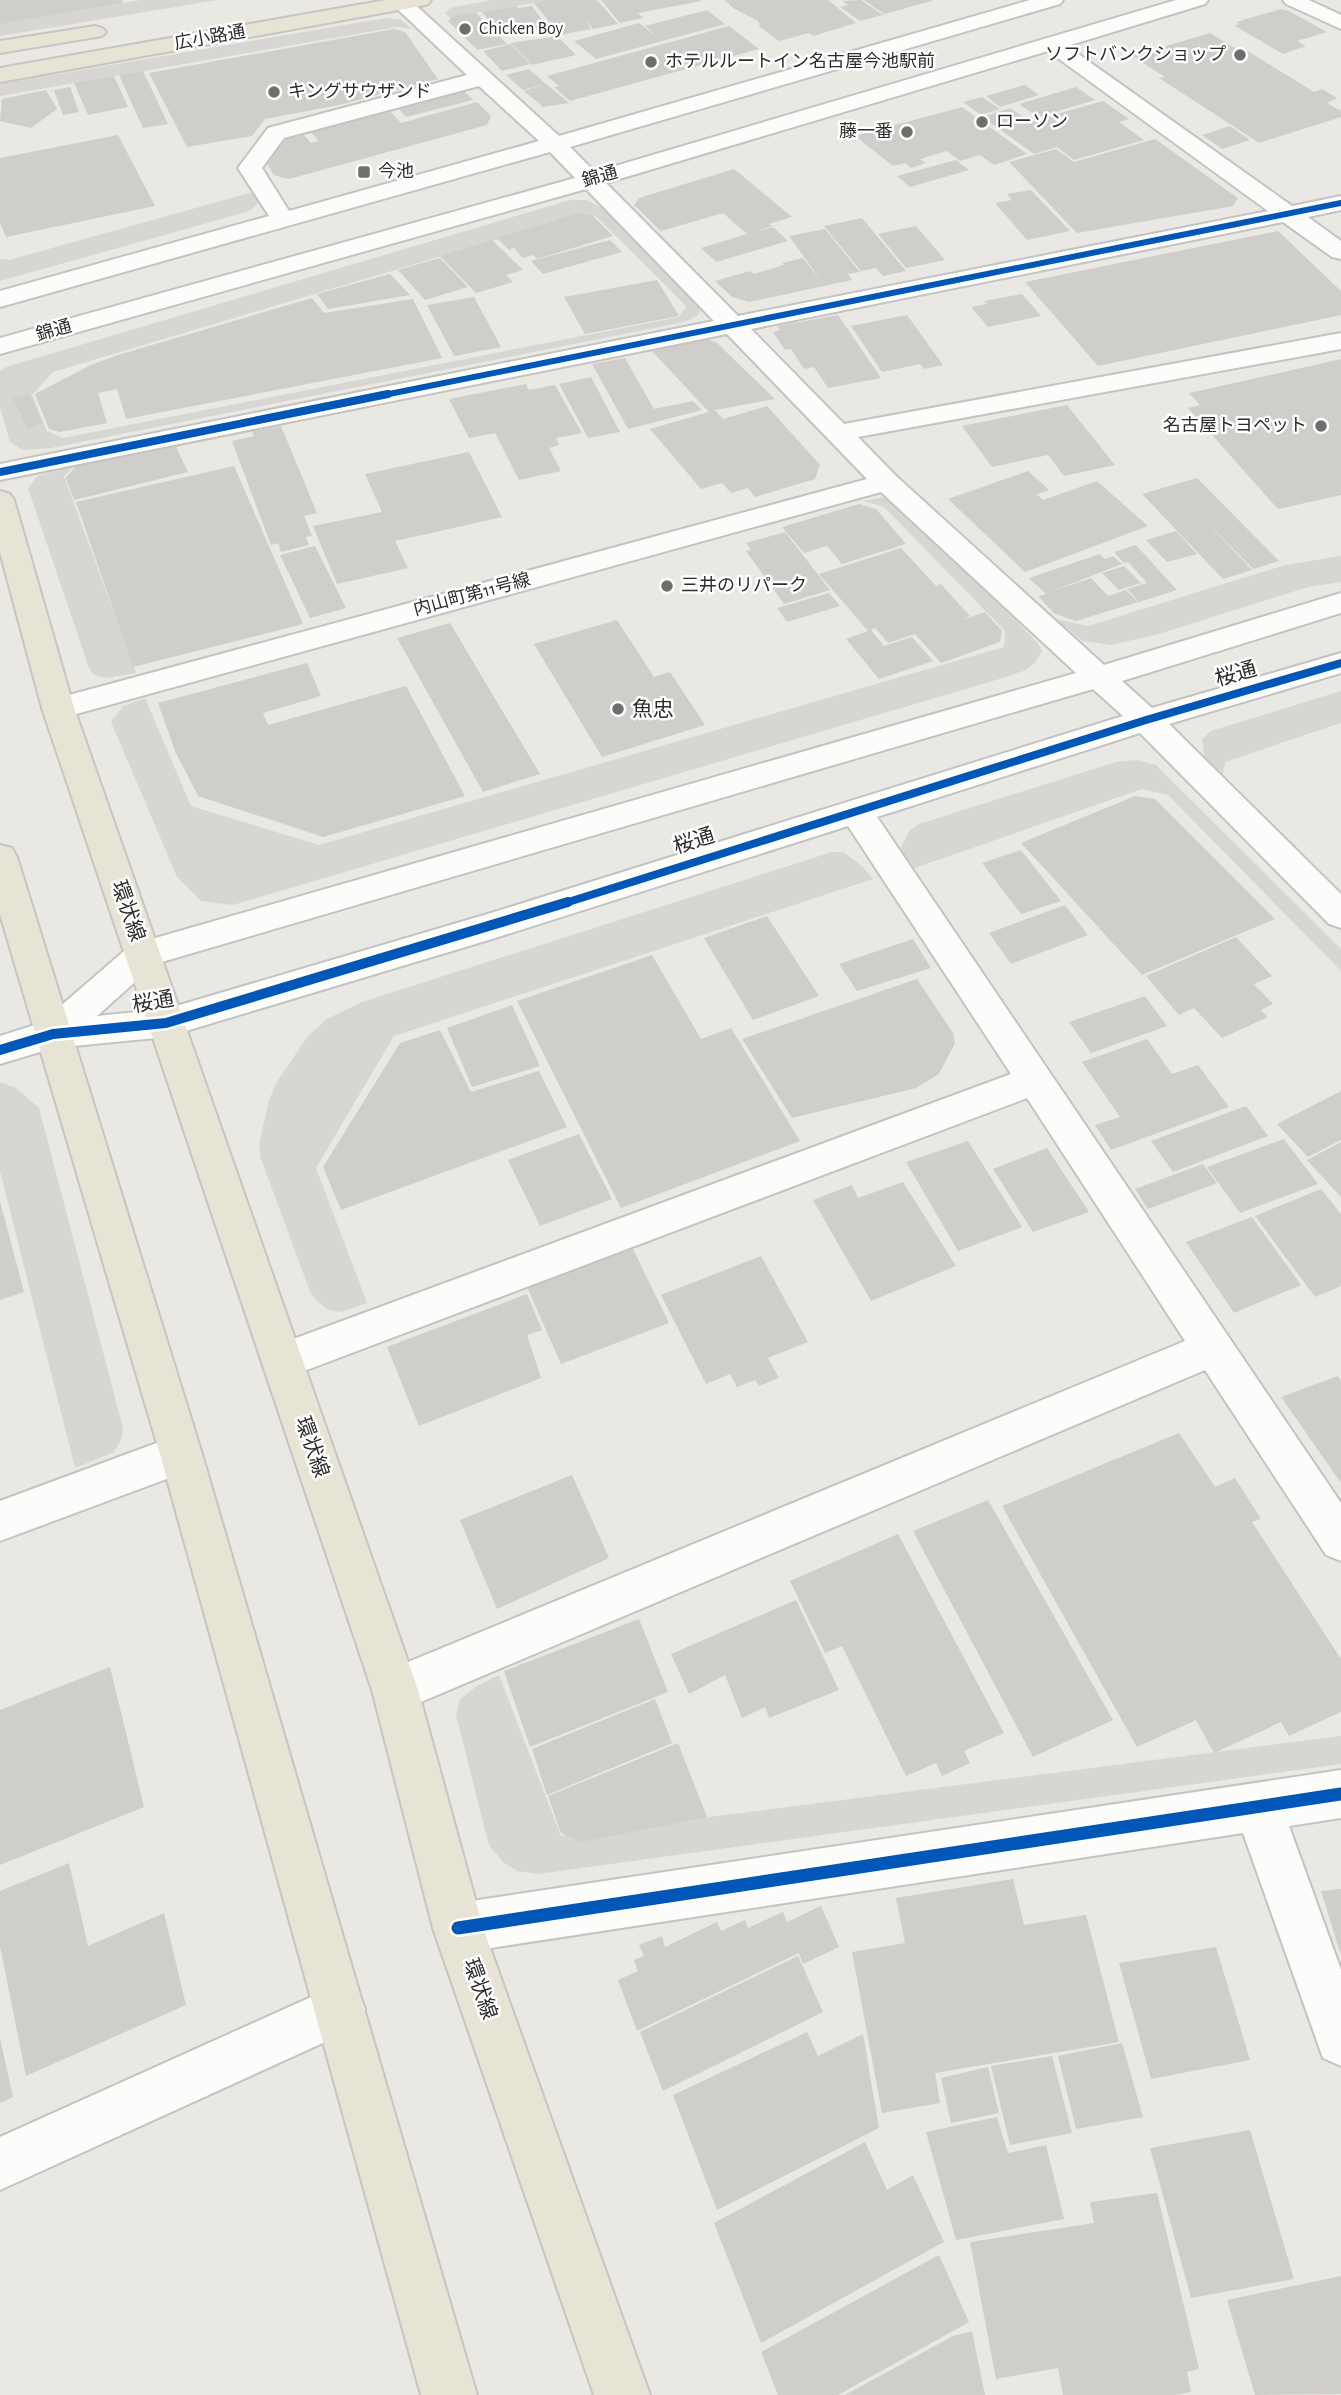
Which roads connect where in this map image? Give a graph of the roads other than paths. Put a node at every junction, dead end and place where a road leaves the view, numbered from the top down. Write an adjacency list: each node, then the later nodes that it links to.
1 (988, 0): 6 (street)
2 (1053, 0): 6 (street)
3 (1198, 0): 9 (street, 錦通)
4 (1293, 0): 7 (street)
5 (407, 1): 11 (main road, 広小路通); 12 (street)
6 (1006, 13): 13 (street)
7 (1341, 23)
8 (110, 29): 10 (main road)
9 (1051, 44): 14 (street, 錦通); 16 (street)
10 (0, 47)
11 (0, 75)
12 (482, 78): 13 (street); 17 (street)
13 (555, 144): 14 (street); 17 (street)
14 (592, 180): 20 (street); 22 (street, 錦通)
15 (1341, 204): 16 (street)
16 (1288, 214): 18 (street); 20 (street)
17 (283, 220): 19 (street)
18 (1341, 252)
19 (0, 299)
20 (732, 325): 23 (street); 24 (street)
21 (1341, 341): 23 (street)
22 (0, 346)
23 (838, 433): 25 (street)
24 (0, 472)
25 (887, 482): 29 (street); 30 (street, 内山町第11号線)
26 (0, 500): 30 (main road, 環状線)
27 (1341, 603): 29 (street, 桜通)
28 (1341, 663): 31 (street, 桜通)
29 (1099, 677): 31 (street); 35 (street, 桜通)
30 (58, 708): 35 (main road, 環状線)
31 (1146, 720): 32 (street, 桜通); 34 (street)
32 (855, 810): 36 (street, 桜通); 39 (street)
33 (0, 857): 37 (main road)
34 (1341, 915)
35 (143, 954): 36 (main road, 環状線); 37 (street, 桜通)
36 (166, 1023): 37 (street, 桜通); 41 (main road, 環状線)
37 (53, 1034): 38 (street); 42 (main road)
38 (0, 1050)
39 (1035, 1080): 40 (street); 41 (street)
40 (1213, 1348): 44 (street); 45 (street)
41 (282, 1361): 45 (main road, 環状線)
42 (181, 1454): 43 (street); 49 (main road)
43 (0, 1521)
44 (1341, 1540)
45 (395, 1690): 48 (main road, 環状線)
46 (1341, 1794): 47 (street)
47 (1258, 1807): 48 (street); 50 (street)
48 (458, 1928): 53 (main road, 環状線)
49 (340, 2009): 51 (street); 52 (main road)
50 (1341, 2040)
51 (0, 2164)
52 (449, 2395)
53 (622, 2395)

